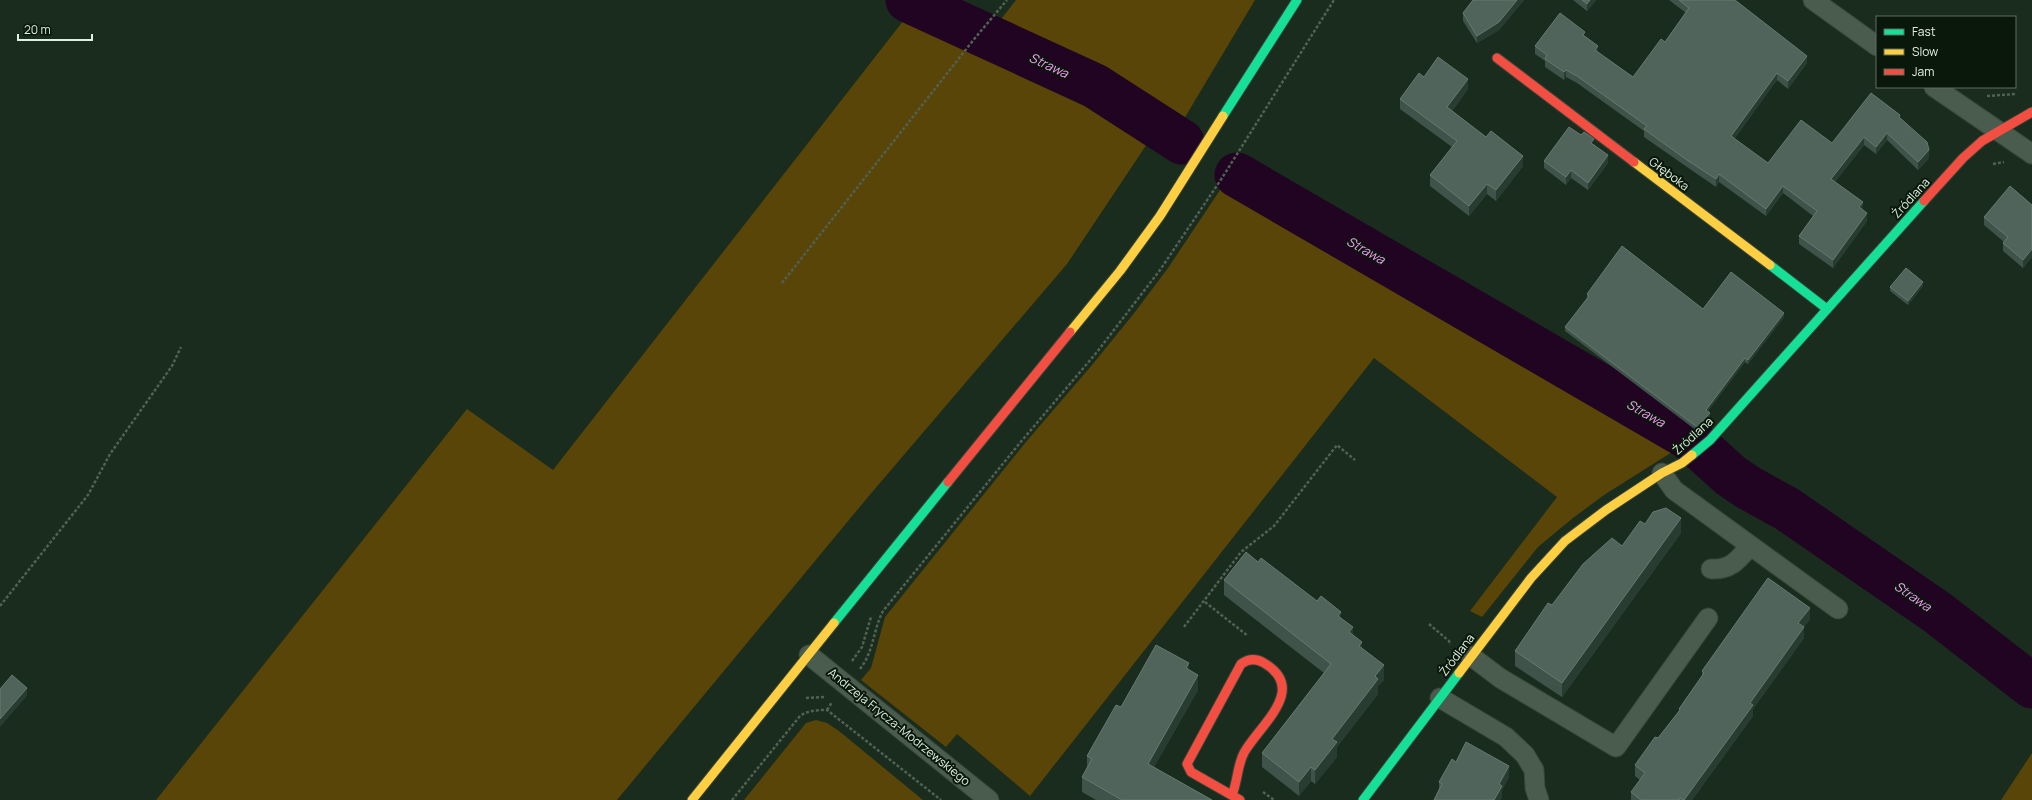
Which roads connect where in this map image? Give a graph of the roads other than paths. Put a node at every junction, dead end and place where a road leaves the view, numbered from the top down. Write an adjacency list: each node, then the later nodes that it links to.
1 (1297, 0): 15 (street)
2 (1813, 0): 3 (street)
3 (1876, 45)
4 (1497, 58): 9 (street, Głęboka)
5 (1935, 88): 7 (street)
6 (2032, 112): 7 (street, Źródlana)
7 (1998, 131): 8 (street); 9 (street, Źródlana)
8 (2032, 154)
9 (1827, 309): 10 (street, Źródlana)
10 (1662, 474): 11 (street); 16 (street, Źródlana)
11 (1750, 546): 12 (street); 13 (street)
12 (1711, 569)
13 (1838, 608)
14 (1708, 618): 16 (street)
15 (808, 655): 20 (street); 21 (street, Andrzeja Frycza-Modrzewskiego)
16 (1471, 656): 17 (street, Źródlana)
17 (1440, 698): 19 (street); 23 (street, Źródlana)
18 (1232, 795): 18 (street); 22 (street)
19 (1534, 796)
20 (691, 800)
21 (989, 800)
22 (1240, 800)
23 (1363, 800)

